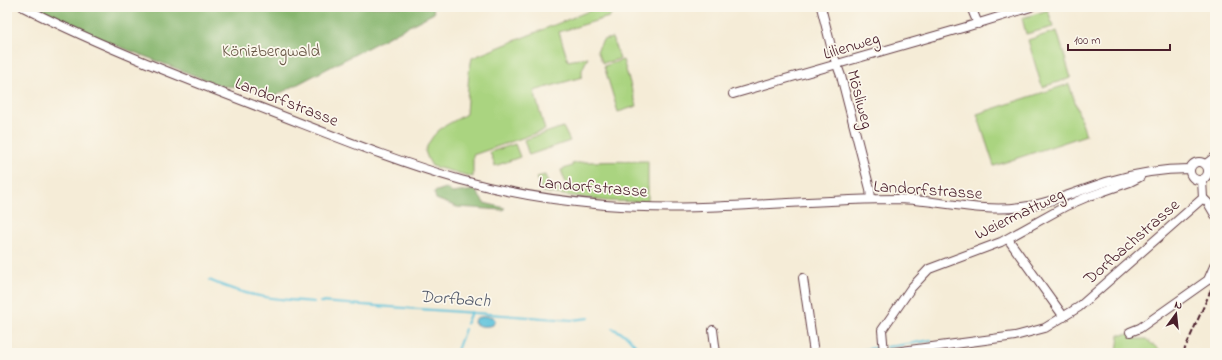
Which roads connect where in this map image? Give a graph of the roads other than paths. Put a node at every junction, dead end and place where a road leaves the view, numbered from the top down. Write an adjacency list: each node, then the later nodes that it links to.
1 (23, 7): 14 (street, Landorfstrasse)
2 (821, 7): 6 (street, Mösliweg)
3 (972, 7): 5 (street)
4 (1031, 7): 5 (street, Lilienweg)
5 (978, 24): 6 (street, Lilienweg)
6 (836, 64): 7 (street, Lilienweg); 14 (street, Mösliweg)
7 (733, 94)
8 (1215, 157): 9 (street, Landorfstrasse)
9 (1206, 164): 10 (street, Landorfstrasse); 12 (street)
10 (1190, 169): 11 (street, Landorfstrasse); 12 (street)
11 (1148, 173): 14 (street, Landorfstrasse); 16 (street, Weiermattweg)
12 (1202, 180): 13 (street, Dorfbachstrasse)
13 (1203, 198): 15 (street); 19 (street, Dorfbachstrasse)
14 (871, 199)
15 (1215, 215)
16 (1008, 239): 19 (street); 24 (street, Weiermattweg)
17 (1215, 264): 21 (street)
18 (803, 278): 23 (street)
19 (1064, 317): 25 (street, Dorfbachstrasse)
20 (713, 330): 22 (street)
21 (1130, 332)
22 (716, 353)
23 (814, 353)
24 (884, 353)
25 (887, 353)

